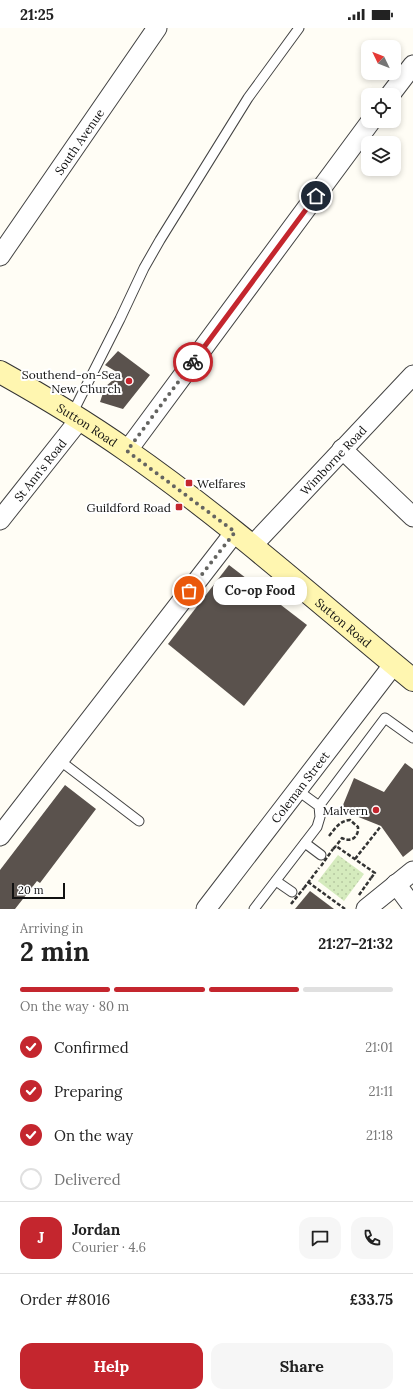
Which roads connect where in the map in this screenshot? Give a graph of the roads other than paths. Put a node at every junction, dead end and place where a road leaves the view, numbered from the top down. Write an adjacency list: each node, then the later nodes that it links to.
1 (158, 28): 6 (street, South Avenue)
2 (299, 28): 9 (lane)
3 (413, 65): 4 (street)
4 (395, 88)
5 (366, 128): 11 (street)
6 (0, 256)
7 (0, 372): 9 (main road, Sutton Road)
8 (413, 375): 10 (street, Wimborne Road)
9 (76, 416): 11 (main road, Sutton Road); 12 (street, St Ann's Road)
10 (342, 449): 13 (street); 15 (street, Wimborne Road)
11 (127, 451): 14 (main road, Sutton Road)
12 (3, 510)
13 (413, 517)
14 (235, 532): 15 (main road, Sutton Road); 19 (street)
15 (252, 546): 16 (main road, Sutton Road)
16 (394, 664): 17 (main road, Sutton Road); 20 (street, Coleman Street)
17 (413, 680)
18 (413, 738): 21 (lane)
19 (58, 760): 22 (lane); 23 (street)
20 (297, 790): 21 (lane); 32 (street, Coleman Street)
21 (319, 806): 24 (lane)
22 (139, 821)
23 (0, 836)
24 (305, 843): 25 (lane); 27 (lane)
25 (321, 855)
26 (413, 871): 28 (street)
27 (276, 881): 29 (lane); 33 (lane)
28 (396, 884): 30 (street); 31 (street)
29 (292, 892)
30 (369, 899)
31 (413, 907)
32 (206, 909)
33 (254, 909)

